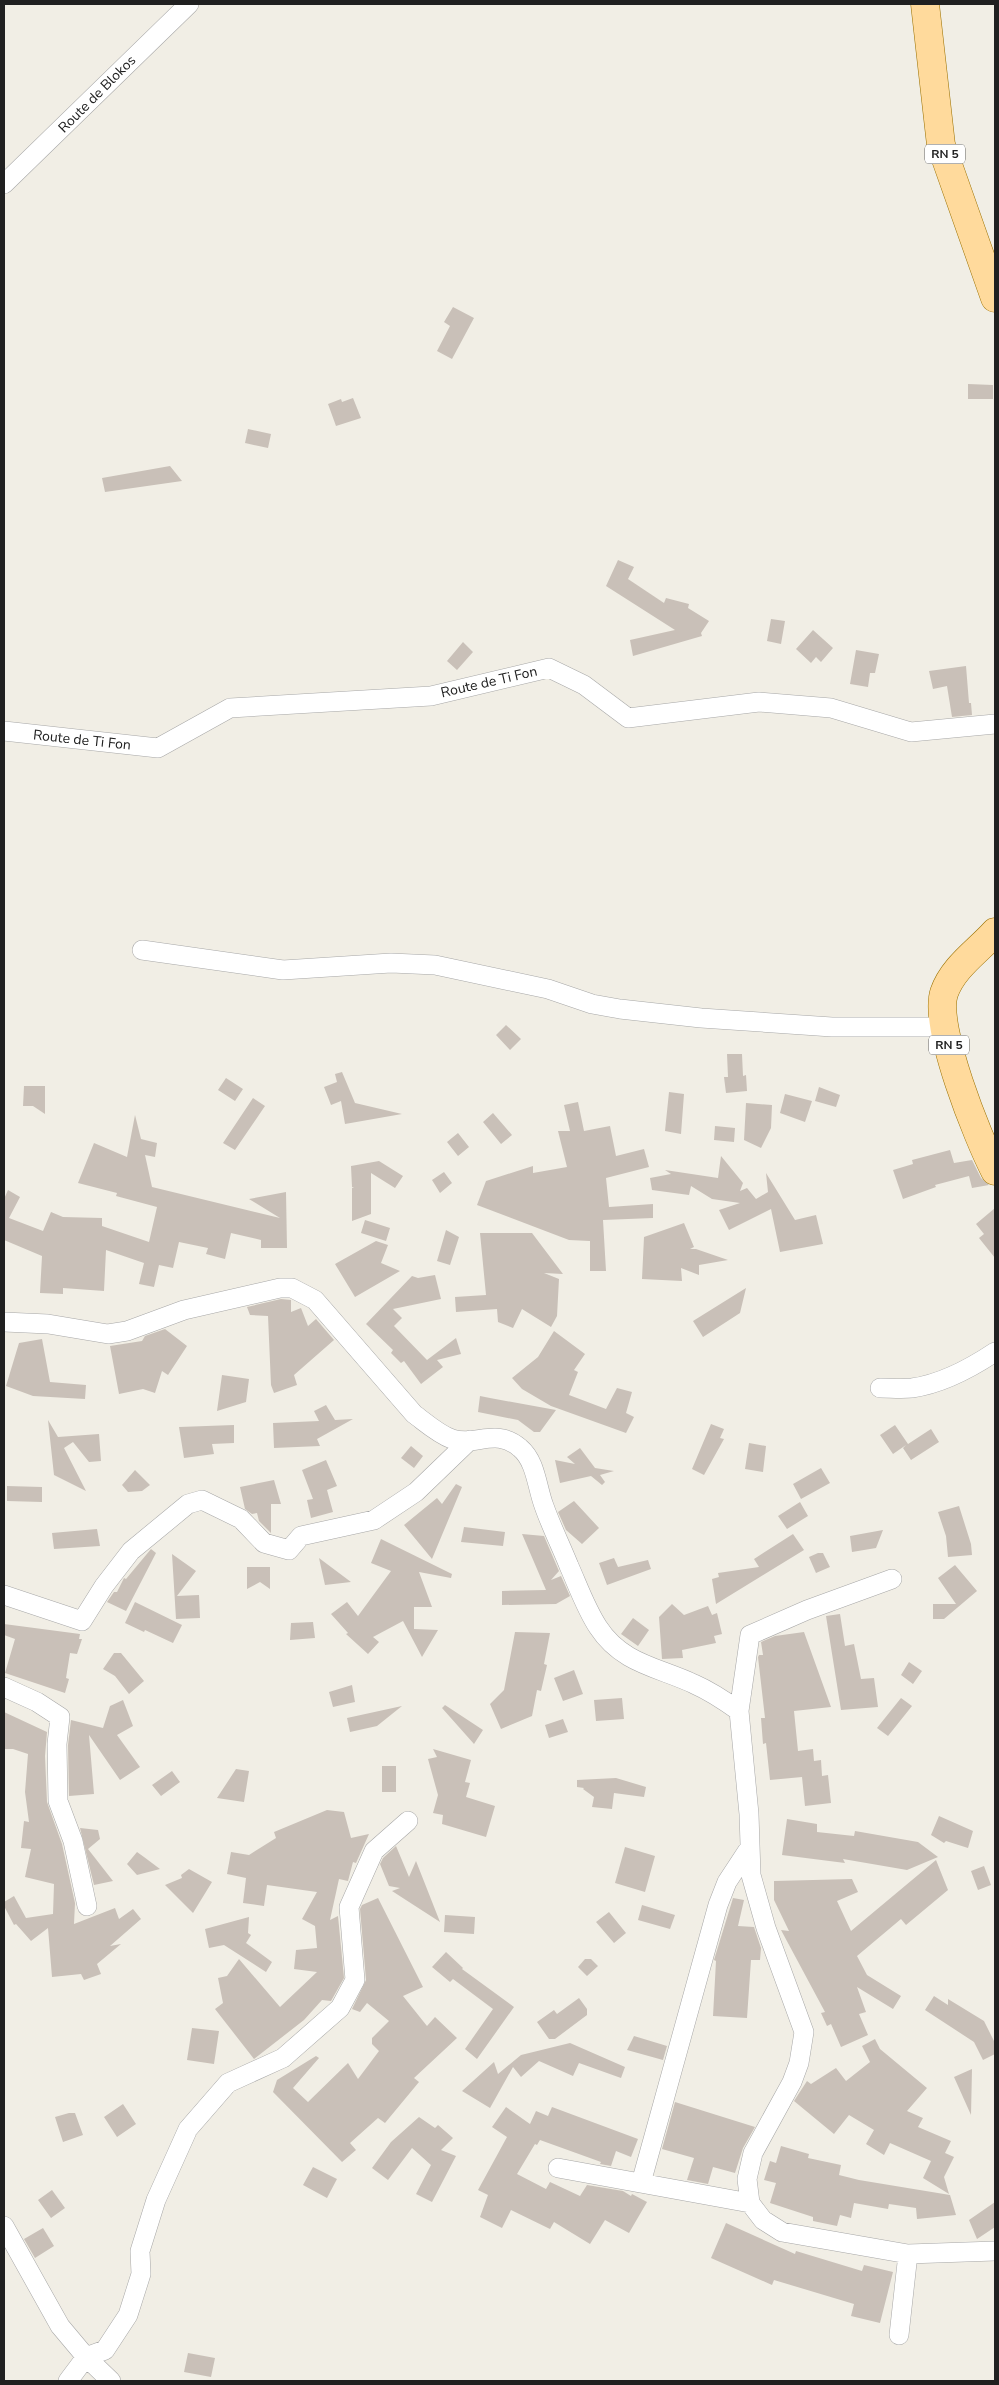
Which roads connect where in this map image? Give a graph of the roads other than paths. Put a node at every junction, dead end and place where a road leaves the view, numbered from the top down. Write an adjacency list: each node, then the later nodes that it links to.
1 (189, 4): 3 (street, Route de Blokos)
2 (925, 4): 4 (main road, RN 5)
3 (4, 184)
4 (995, 298)
5 (995, 724): 6 (street, Route de Ti Fon)
6 (4, 732)
7 (995, 932): 9 (main road, RN 5)
8 (142, 950): 9 (street)
9 (944, 1027): 10 (main road, RN 5)
10 (995, 1171)
11 (4, 1322): 14 (street)
12 (995, 1352): 13 (street)
13 (880, 1388)
14 (470, 1440): 16 (street); 18 (street)
15 (892, 1579): 18 (street)
16 (4, 1595)
17 (4, 1687): 21 (street)
18 (739, 1711): 20 (street)
19 (408, 1821): 29 (street)
20 (750, 1847): 23 (street); 24 (street)
21 (87, 1906)
22 (558, 2168): 23 (street)
23 (641, 2183): 24 (street)
24 (750, 2203): 27 (street)
25 (4, 2226): 29 (street)
26 (995, 2252): 27 (street)
27 (908, 2254): 28 (street)
28 (899, 2335)
29 (86, 2357): 30 (street); 31 (street)
30 (68, 2381)
31 (112, 2381)

